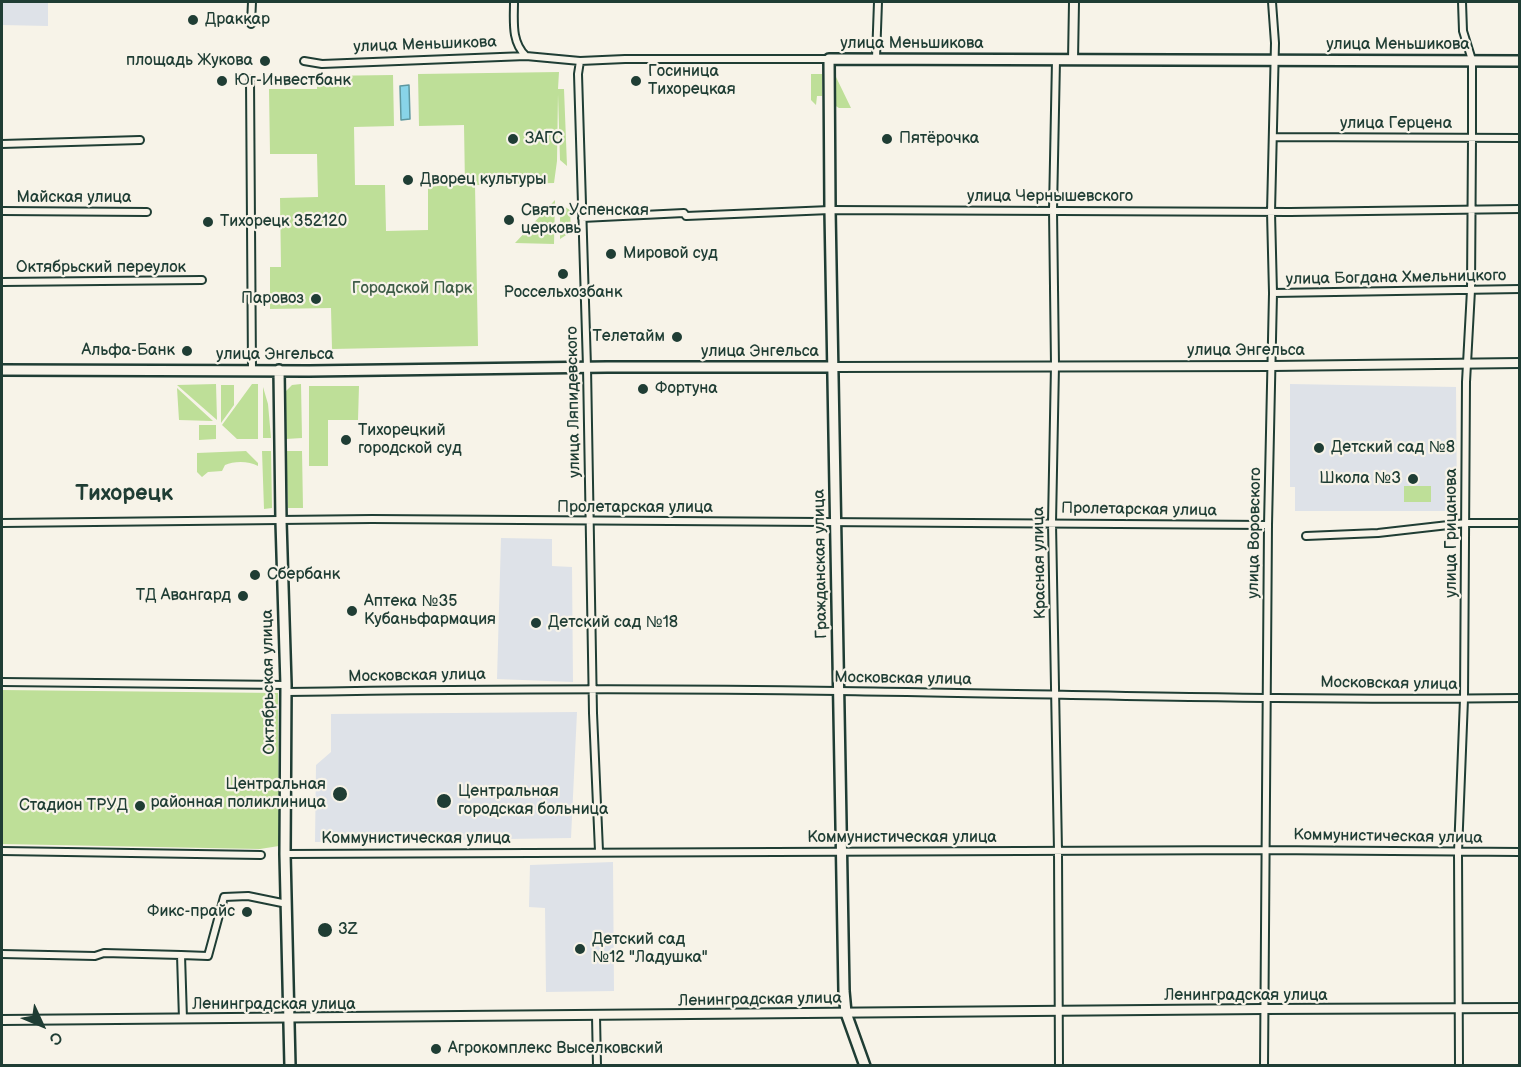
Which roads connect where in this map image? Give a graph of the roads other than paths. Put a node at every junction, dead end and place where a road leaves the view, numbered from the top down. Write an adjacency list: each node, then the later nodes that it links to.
1 (252, 2): 7 (street)
2 (514, 2): 8 (street)
3 (878, 2): 9 (street)
4 (1074, 2): 12 (street)
5 (1272, 2): 13 (street, улица Воровского)
6 (1462, 2): 14 (street, улица Грицанова)
7 (251, 24)
8 (526, 56): 15 (street, улица Меньшикова); 16 (street, улица Меньшикова)
9 (876, 58): 10 (main road, улица Меньшикова); 11 (main road, улица Меньшикова)
10 (830, 59): 16 (street, улица Меньшикова); 26 (main road, Гражданская улица)
11 (1056, 60): 12 (main road, улица Меньшикова); 27 (street, Красная улица)
12 (1073, 60): 13 (main road, улица Меньшикова)
13 (1274, 60): 14 (main road, улица Меньшикова); 19 (street, улица Воровского)
14 (1472, 60): 17 (main road, улица Меньшикова); 20 (street, улица Грицанова)
15 (304, 61)
16 (580, 61): 31 (street, улица Ляпидевского)
17 (1520, 61)
18 (250, 79): 44 (street)
19 (1273, 137): 20 (street, улица Герцена); 30 (street, улица Воровского)
20 (1472, 138): 21 (street, улица Герцена); 24 (street, улица Грицанова)
21 (1520, 138)
22 (140, 140): 23 (street)
23 (2, 144)
24 (1471, 209): 25 (street, улица Чернышевского); 30 (street, улица Чернышевского); 35 (street, улица Грицанова)
25 (1520, 209)
26 (830, 210): 27 (street, улица Чернышевского); 31 (street, улица Чернышевского); 42 (main road, Гражданская улица)
27 (1053, 210): 30 (street, улица Чернышевского); 39 (street, Красная улица)
28 (2, 211): 29 (street, Майская улица)
29 (147, 212)
30 (1271, 212): 36 (street, улица Воровского)
31 (582, 218): 41 (street, улица Ляпидевского)
32 (202, 280): 33 (street, Октябрьский переулок)
33 (2, 282)
34 (1520, 289): 35 (street, улица Богдана Хмельницкого)
35 (1471, 290): 36 (street, улица Богдана Хмельницкого); 38 (street, улица Грицанова)
36 (1273, 293): 40 (street, улица Воровского)
37 (1520, 363): 38 (street, улица Энгельса)
38 (1467, 364): 40 (street, улица Энгельса); 50 (street, улица Грицанова)
39 (1055, 365): 40 (street, улица Энгельса); 42 (street, улица Энгельса); 49 (street, Красная улица)
40 (1272, 366): 53 (street, улица Воровского)
41 (587, 367): 42 (main road, улица Энгельса); 45 (main road, улица Энгельса); 47 (street, улица Ляпидевского)
42 (833, 367): 52 (main road, Гражданская улица)
43 (2, 370): 44 (main road, улица Энгельса)
44 (252, 370): 45 (main road, улица Энгельса)
45 (279, 370): 46 (main road, Октябрьская улица)
46 (281, 521): 47 (street, Пролетарская улица); 48 (street, Пролетарская улица); 56 (main road, Октябрьская улица)
47 (590, 521): 52 (street, Пролетарская улица); 57 (street, улица Ляпидевского)
48 (2, 523)
49 (1052, 523): 52 (street, Пролетарская улица); 53 (street, Пролетарская улица); 59 (street, Красная улица)
50 (1466, 523): 51 (street); 54 (street); 62 (street, улица Грицанова)
51 (1520, 523)
52 (835, 524): 58 (main road, Гражданская улица)
53 (1268, 525): 60 (street, улица Воровского)
54 (1306, 536)
55 (2, 682): 56 (street, Московская улица)
56 (286, 688): 57 (street, Московская улица); 70 (main road, Октябрьская улица)
57 (594, 690): 58 (street, Московская улица); 65 (street, улица Ляпидевского)
58 (838, 691): 59 (street, Московская улица); 67 (main road, Гражданская улица)
59 (1055, 696): 60 (street, Московская улица); 66 (street, Красная улица)
60 (1266, 697): 62 (street, Московская улица); 63 (street, улица Воровского)
61 (1520, 698): 62 (street, Московская улица)
62 (1464, 699): 68 (street, улица Грицанова)
63 (1264, 849): 66 (street, Коммунистическая улица); 68 (street, Коммунистическая улица); 76 (street, улица Воровского)
64 (2, 851): 71 (street)
65 (599, 851): 67 (street, Коммунистическая улица); 70 (street, Коммунистическая улица)
66 (1058, 851): 67 (street, Коммунистическая улица); 78 (street, Красная улица)
67 (840, 852): 79 (main road, Гражданская улица)
68 (1458, 852): 69 (street, Коммунистическая улица); 77 (street, улица Грицанова)
69 (1520, 852)
70 (285, 854): 72 (main road, Октябрьская улица)
71 (261, 855)
72 (287, 904): 74 (street); 82 (main road, Октябрьская улица)
73 (2, 954): 74 (street)
74 (181, 955): 81 (street)
75 (1520, 1008): 77 (street, Ленинградская улица)
76 (1263, 1009): 77 (street, Ленинградская улица); 78 (street, Ленинградская улица); 88 (street, улица Воровского)
77 (1459, 1009): 89 (street, улица Грицанова)
78 (1058, 1010): 79 (street, Ленинградская улица); 87 (street, Красная улица)
79 (846, 1012): 80 (street, Ленинградская улица); 86 (main road, Гражданская улица)
80 (596, 1016): 82 (street, Ленинградская улица); 85 (street)
81 (183, 1019): 82 (street, Ленинградская улица); 83 (street, Ленинградская улица)
82 (290, 1019): 84 (main road, Октябрьская улица)
83 (2, 1020)
84 (290, 1065)
85 (597, 1065)
86 (865, 1065)
87 (1059, 1065)
88 (1264, 1065)
89 (1459, 1065)

